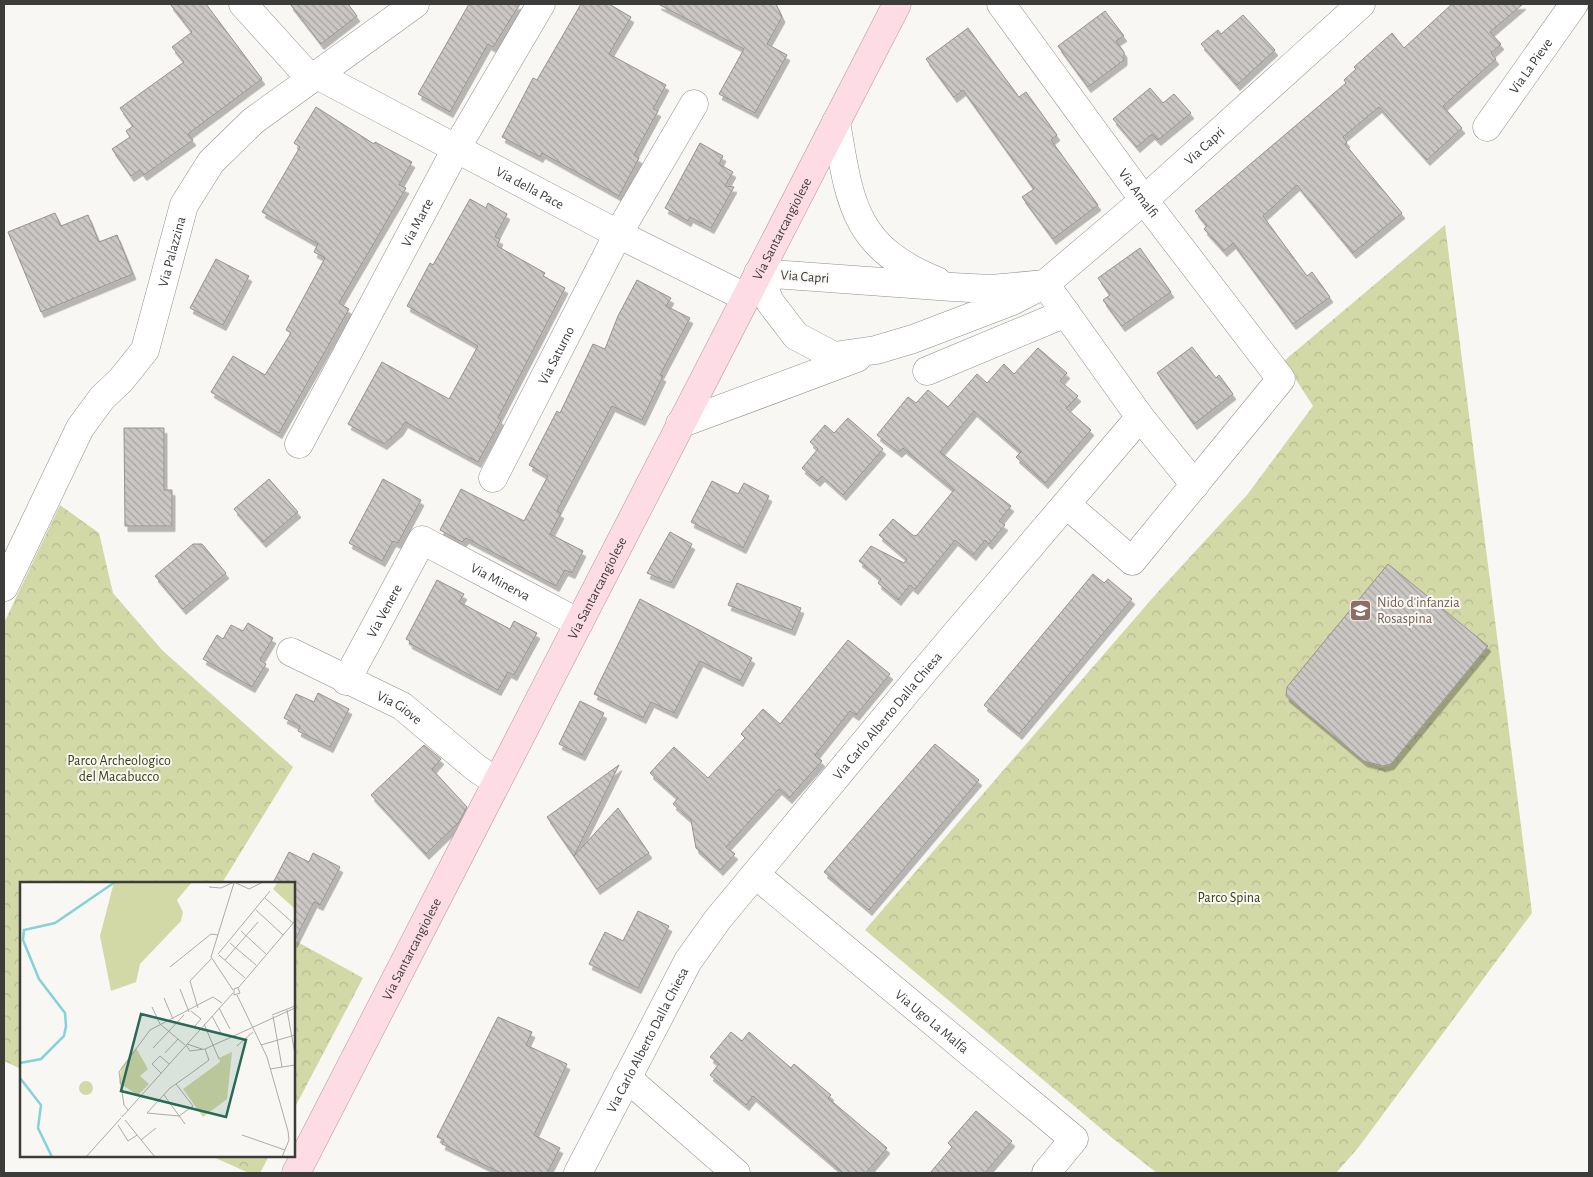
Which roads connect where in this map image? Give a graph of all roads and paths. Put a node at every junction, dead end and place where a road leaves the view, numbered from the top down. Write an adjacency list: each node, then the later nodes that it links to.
1 (243, 4): 8 (street)
2 (415, 4): 8 (street, Via Palazzina)
3 (540, 4): 12 (street, Via Marte)
4 (898, 4): 10 (main road, Via Santarcangiolese)
5 (1001, 4): 13 (street, Via Amalfi)
6 (1360, 4): 13 (street, Via Capri)
7 (1574, 4): 11 (street, Via La Pieve)
8 (314, 77): 12 (street, Via della Pace); 29 (street, Via Palazzina)
9 (694, 104): 14 (street, Via Saturno)
10 (836, 122): 15 (main road, Via Santarcangiolese); 17 (street, Via Capri)
11 (1487, 127)
12 (457, 147): 14 (street, Via della Pace); 24 (street, Via Marte)
13 (1144, 200): 16 (street, Via Capri); 26 (street, Via Amalfi)
14 (618, 234): 18 (street, Via della Pace); 25 (street, Via Saturno)
15 (758, 273): 17 (street, Via Capri); 18 (main road, Via Santarcangiolese); 20 (street, Via Capri)
16 (1051, 278): 17 (street, Via Capri); 19 (street); 20 (street, Via Capri)
17 (952, 287)
18 (745, 297): 23 (main road, Via Santarcangiolese)
19 (1066, 313): 21 (street); 22 (street)
20 (876, 350): 23 (street, Via Capri)
21 (927, 371)
22 (1140, 417): 26 (street); 27 (street, Via Carlo Alberto Dalla Chiesa)
23 (680, 424): 31 (main road, Via Santarcangiolese)
24 (299, 444)
25 (492, 478)
26 (1195, 485): 27 (street)
27 (1067, 505): 35 (street, Via Carlo Alberto Dalla Chiesa)
28 (422, 540): 31 (street, Via Minerva); 33 (street, Via Venere)
29 (14, 546): 30 (street, Via Palazzina)
30 (4, 587)
31 (579, 623): 34 (main road, Via Santarcangiolese)
32 (291, 652): 33 (street, Via Giove)
33 (346, 680): 34 (street, Via Giove)
34 (497, 782): 37 (main road, Via Santarcangiolese)
35 (756, 875): 36 (street, Via Carlo Alberto Dalla Chiesa); 40 (street, Via Ugo La Malfa)
36 (627, 1078): 38 (street, Via Carlo Alberto Dalla Chiesa); 39 (street)
37 (296, 1173)
38 (578, 1173)
39 (736, 1173)
40 (1046, 1173)

